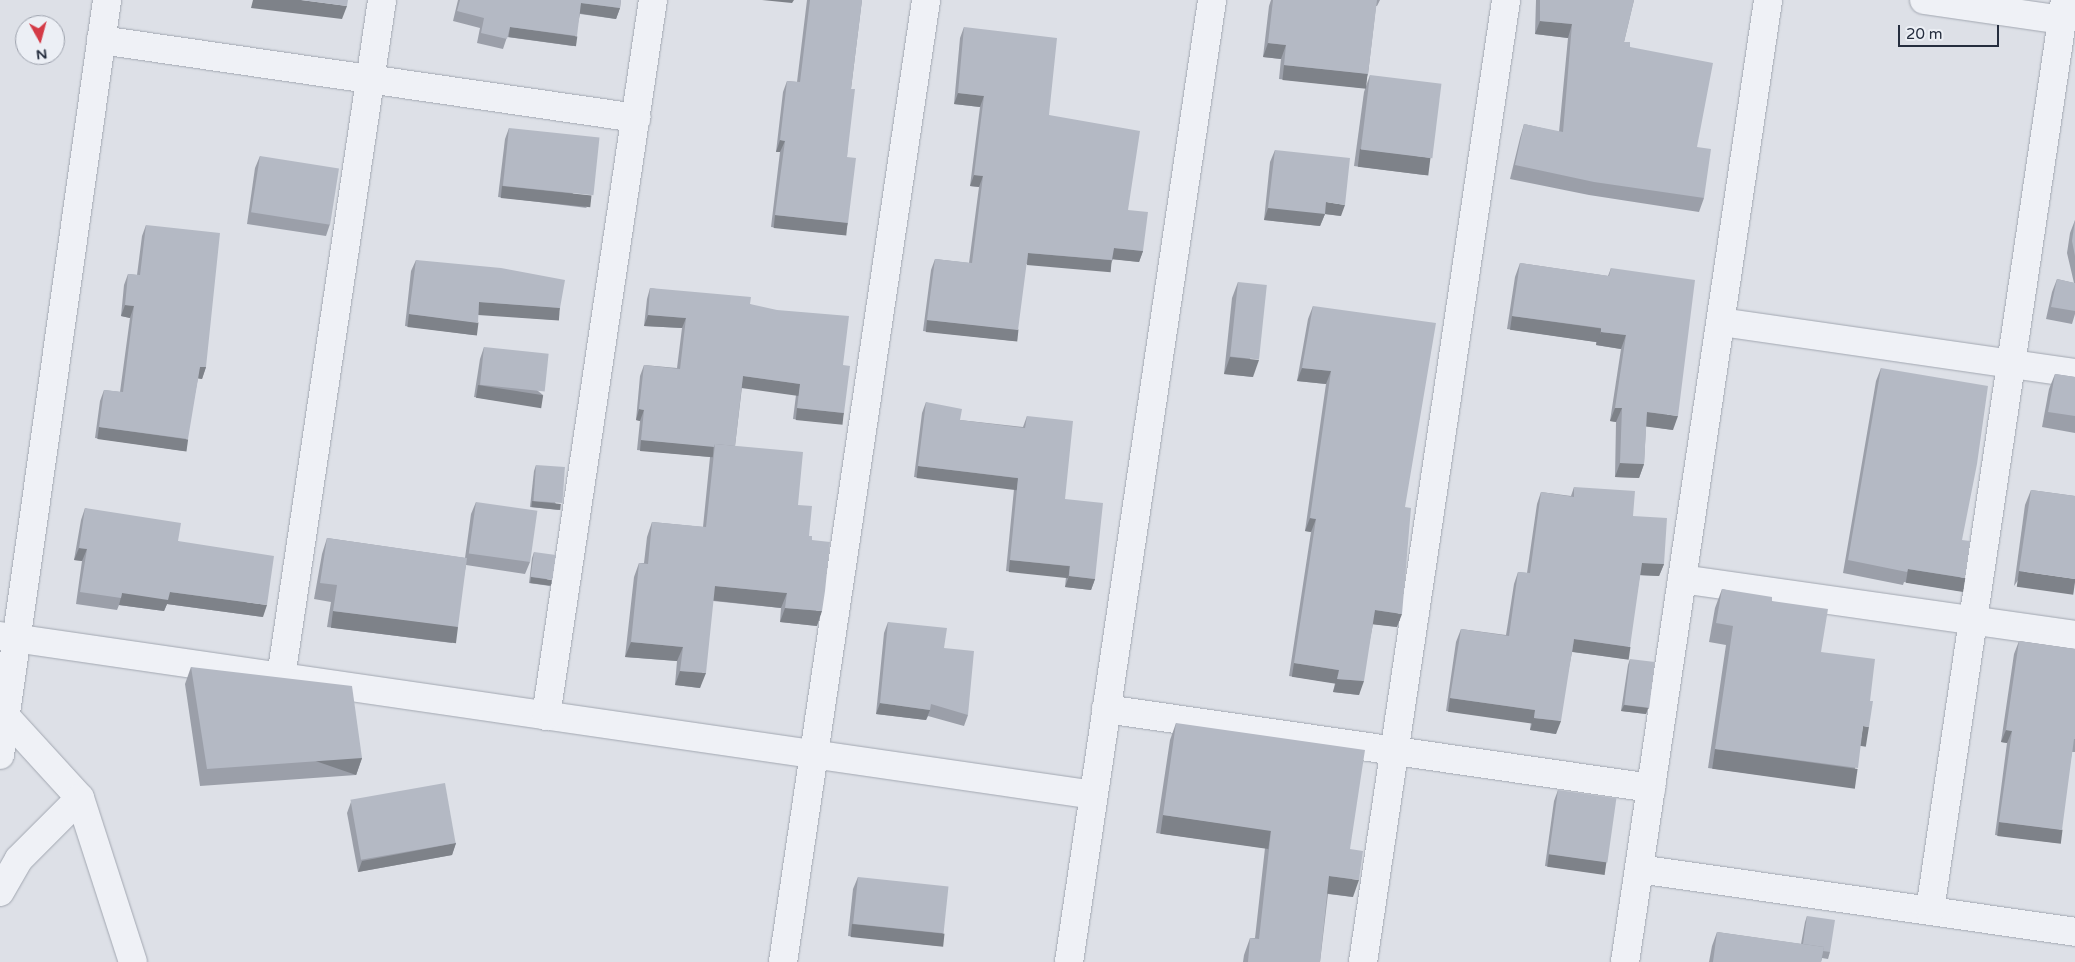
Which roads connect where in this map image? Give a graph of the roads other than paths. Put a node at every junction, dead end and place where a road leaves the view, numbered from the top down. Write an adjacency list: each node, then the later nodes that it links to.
1 (107, 0): 10 (street)
2 (382, 0): 11 (street)
3 (653, 0): 12 (street)
4 (926, 0): 25 (street)
5 (1212, 0): 21 (street)
6 (1506, 0): 24 (street)
7 (1768, 0): 13 (street)
8 (1924, 0): 9 (street)
9 (2064, 10): 14 (street)
10 (101, 40): 11 (street); 19 (street)
11 (370, 80): 12 (street); 20 (street)
12 (636, 118): 22 (street)
13 (1720, 322): 14 (street); 16 (street)
14 (2011, 364): 15 (street); 17 (street)
15 (2075, 373)
16 (1682, 578): 17 (street); 27 (street)
17 (1973, 620): 18 (street); 32 (street)
18 (2075, 635)
19 (7, 637): 20 (street); 23 (street)
20 (281, 677): 22 (street)
21 (1106, 710): 24 (street); 28 (street)
22 (546, 716): 25 (street)
23 (6, 718): 26 (street); 29 (street)
24 (1394, 751): 27 (street); 37 (street)
25 (814, 754): 28 (street); 35 (street)
26 (0, 755)
27 (1651, 788): 30 (street)
28 (1094, 795): 36 (street)
29 (80, 798): 31 (street); 34 (street)
30 (1639, 869): 32 (street); 38 (street)
31 (0, 892)
32 (1930, 910): 33 (street)
33 (2075, 932)
34 (132, 962)
35 (783, 962)
36 (1069, 962)
37 (1363, 962)
38 (1625, 962)

